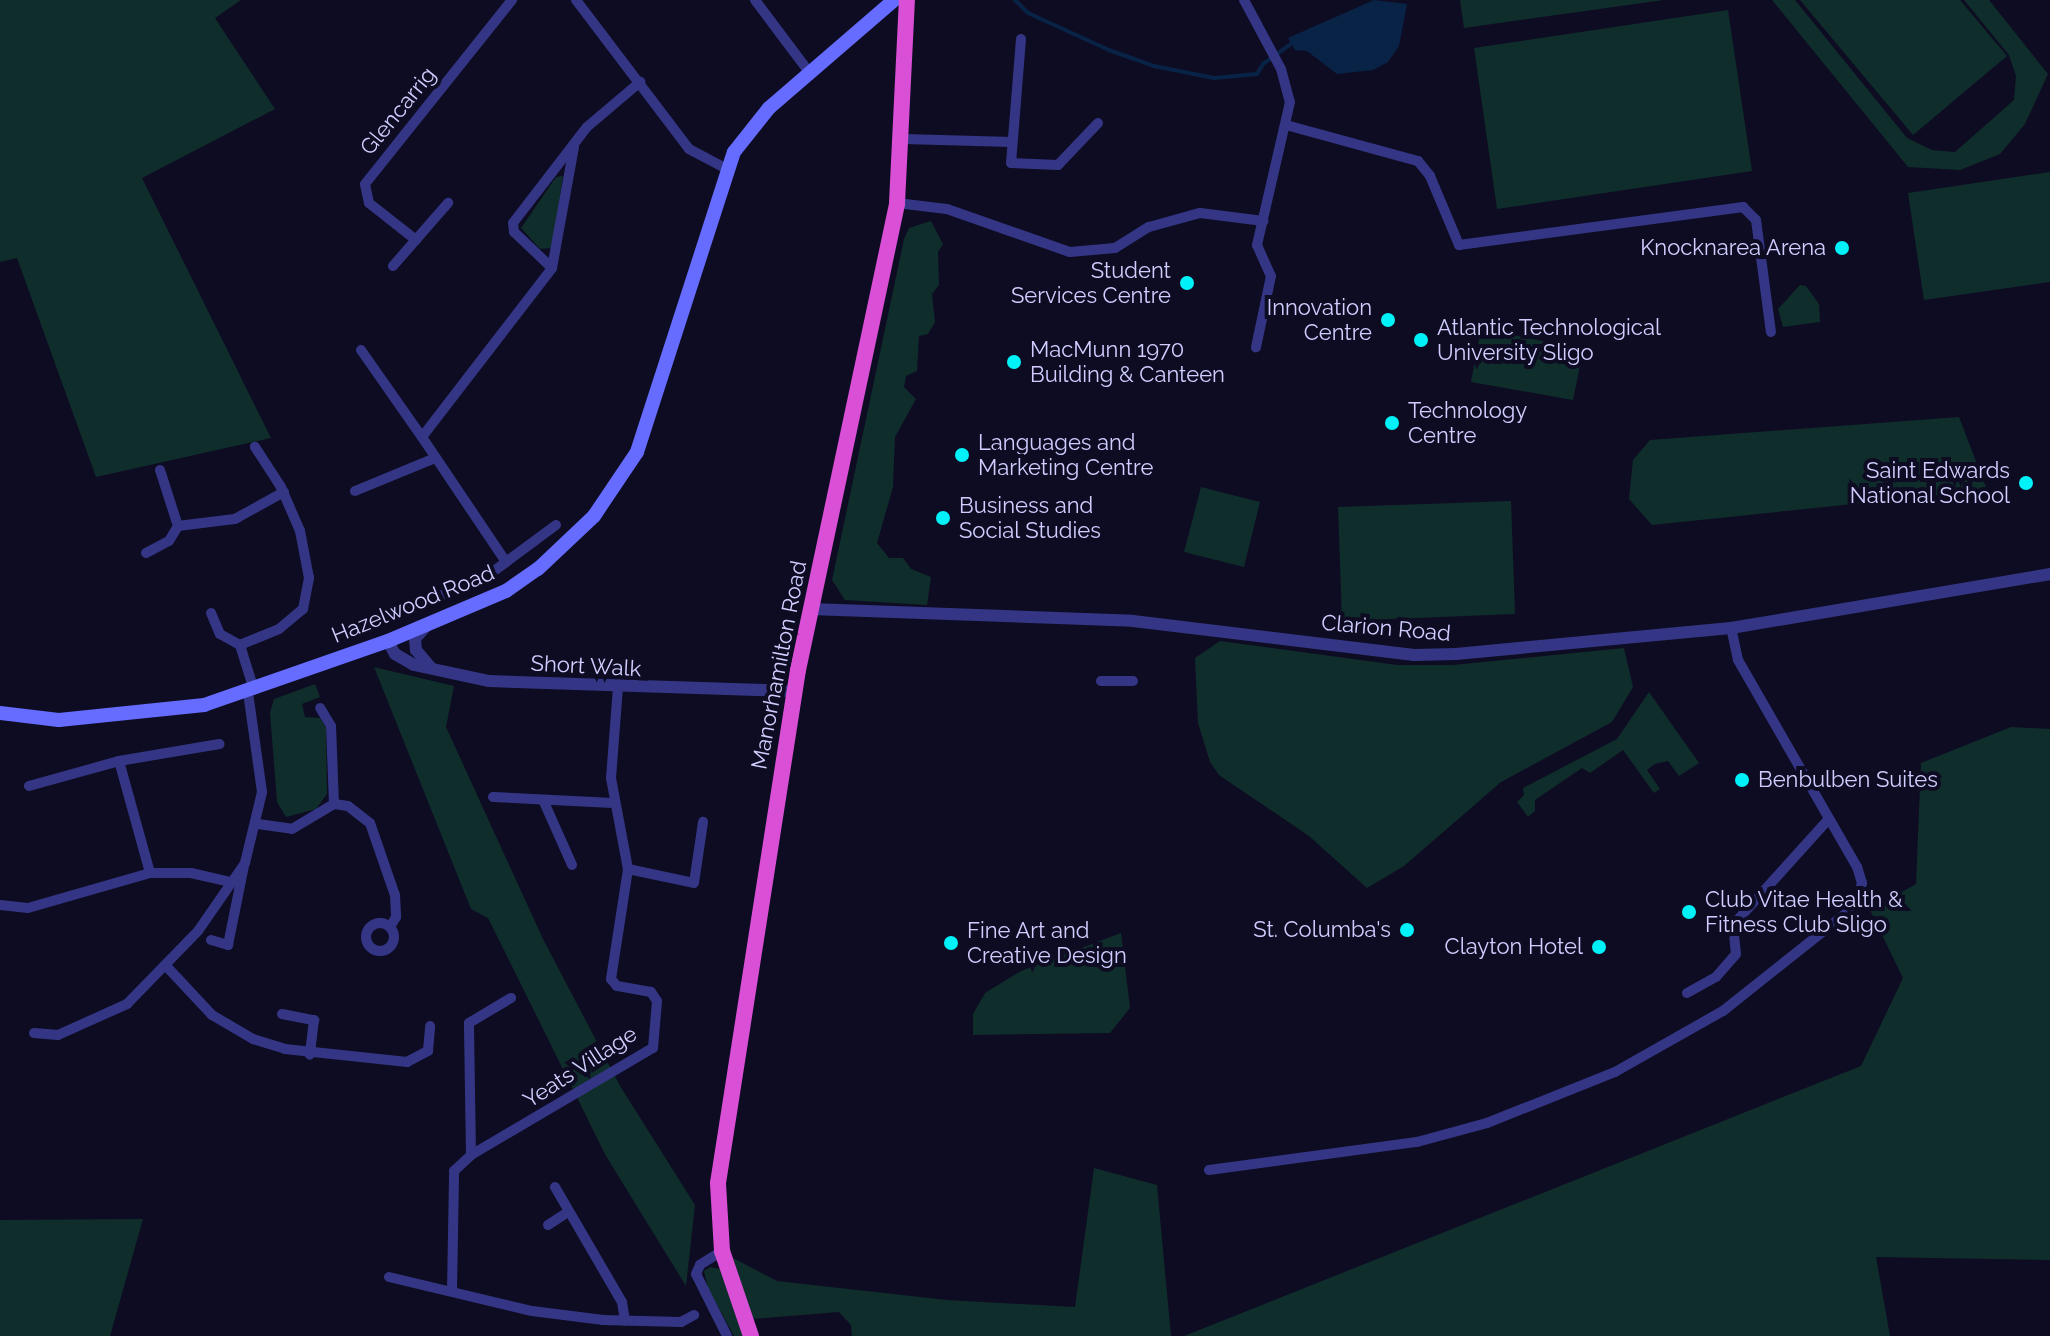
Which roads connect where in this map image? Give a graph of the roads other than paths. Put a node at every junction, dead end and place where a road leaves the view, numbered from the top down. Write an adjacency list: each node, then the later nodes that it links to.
1 (512, 0): 19 (street, Glencarrig)
2 (576, 0): 9 (street)
3 (755, 0): 8 (street)
4 (894, 0): 8 (main road, Hazelwood Road)
5 (907, 0): 12 (highway, Manorhamilton Road)
6 (1244, 0): 11 (street)
7 (1021, 39): 13 (street)
8 (809, 72): 15 (main road, Hazelwood Road)
9 (640, 82): 14 (street); 15 (street)
10 (1098, 123): 13 (street)
11 (1286, 125): 18 (street); 22 (street)
12 (904, 139): 13 (street); 17 (highway, Manorhamilton Road)
13 (1012, 142)
14 (575, 145): 21 (street); 21 (street)
15 (725, 168): 39 (main road, Hazelwood Road)
16 (448, 203): 19 (street)
17 (897, 203): 18 (street); 36 (highway, Manorhamilton Road)
18 (1263, 221): 23 (street)
19 (416, 240): 20 (street)
20 (393, 266)
21 (552, 268): 25 (street)
22 (1771, 332)
23 (1256, 347)
24 (361, 350): 25 (street)
25 (422, 437): 27 (street)
26 (255, 447): 30 (street)
27 (435, 458): 29 (street); 34 (street)
28 (160, 470): 32 (street)
29 (355, 491)
30 (284, 492): 32 (street); 42 (street)
31 (556, 525): 34 (street)
32 (178, 526): 33 (street)
33 (146, 553)
34 (506, 562): 38 (street)
35 (2050, 574): 40 (street, Clarion Road)
36 (811, 609): 40 (street, Clarion Road); 48 (highway, Manorhamilton Road)
37 (211, 613): 42 (street)
38 (392, 616)
39 (427, 625): 41 (main road, Hazelwood Road); 43 (street)
40 (1731, 628): 58 (street)
41 (388, 641): 43 (street, Short Walk); 47 (main road, Hazelwood Road)
42 (240, 645): 47 (street)
43 (436, 673): 46 (street, Short Walk)
44 (1101, 681): 45 (street)
45 (1133, 681)
46 (618, 688): 48 (street, Short Walk); 56 (street, Yeats Village)
47 (251, 691): 50 (main road, Hazelwood Road); 60 (street)
48 (794, 691): 81 (highway, Manorhamilton Road)
49 (320, 708): 57 (street)
50 (0, 713)
51 (220, 744): 52 (street)
52 (119, 761): 53 (street); 64 (street)
53 (29, 786)
54 (493, 797): 55 (street)
55 (544, 802): 56 (street); 62 (street)
56 (613, 803): 63 (street, Yeats Village)
57 (334, 804): 60 (street); 67 (street)
58 (1828, 820): 70 (street); 77 (street)
59 (703, 822): 63 (street)
60 (258, 824): 61 (street)
61 (245, 863): 65 (street); 68 (street)
62 (572, 865)
63 (628, 869): 76 (street, Yeats Village)
64 (150, 873): 65 (street); 66 (street)
65 (231, 882): 69 (street)
66 (0, 905)
67 (390, 927)
68 (211, 940)
69 (168, 968): 74 (street); 75 (street)
70 (1687, 993)
71 (511, 998): 76 (street)
72 (282, 1014): 75 (street)
73 (430, 1026): 75 (street)
74 (34, 1033)
75 (310, 1055)
76 (471, 1155): 83 (street, Yeats Village)
77 (1209, 1170)
78 (555, 1187): 79 (street)
79 (568, 1212): 80 (street); 85 (street)
80 (548, 1225)
81 (722, 1251): 86 (street); 87 (highway, Manorhamilton Road)
82 (389, 1277): 83 (street)
83 (452, 1291): 85 (street)
84 (694, 1315): 85 (street)
85 (625, 1321)
86 (727, 1336)
87 (751, 1336)

